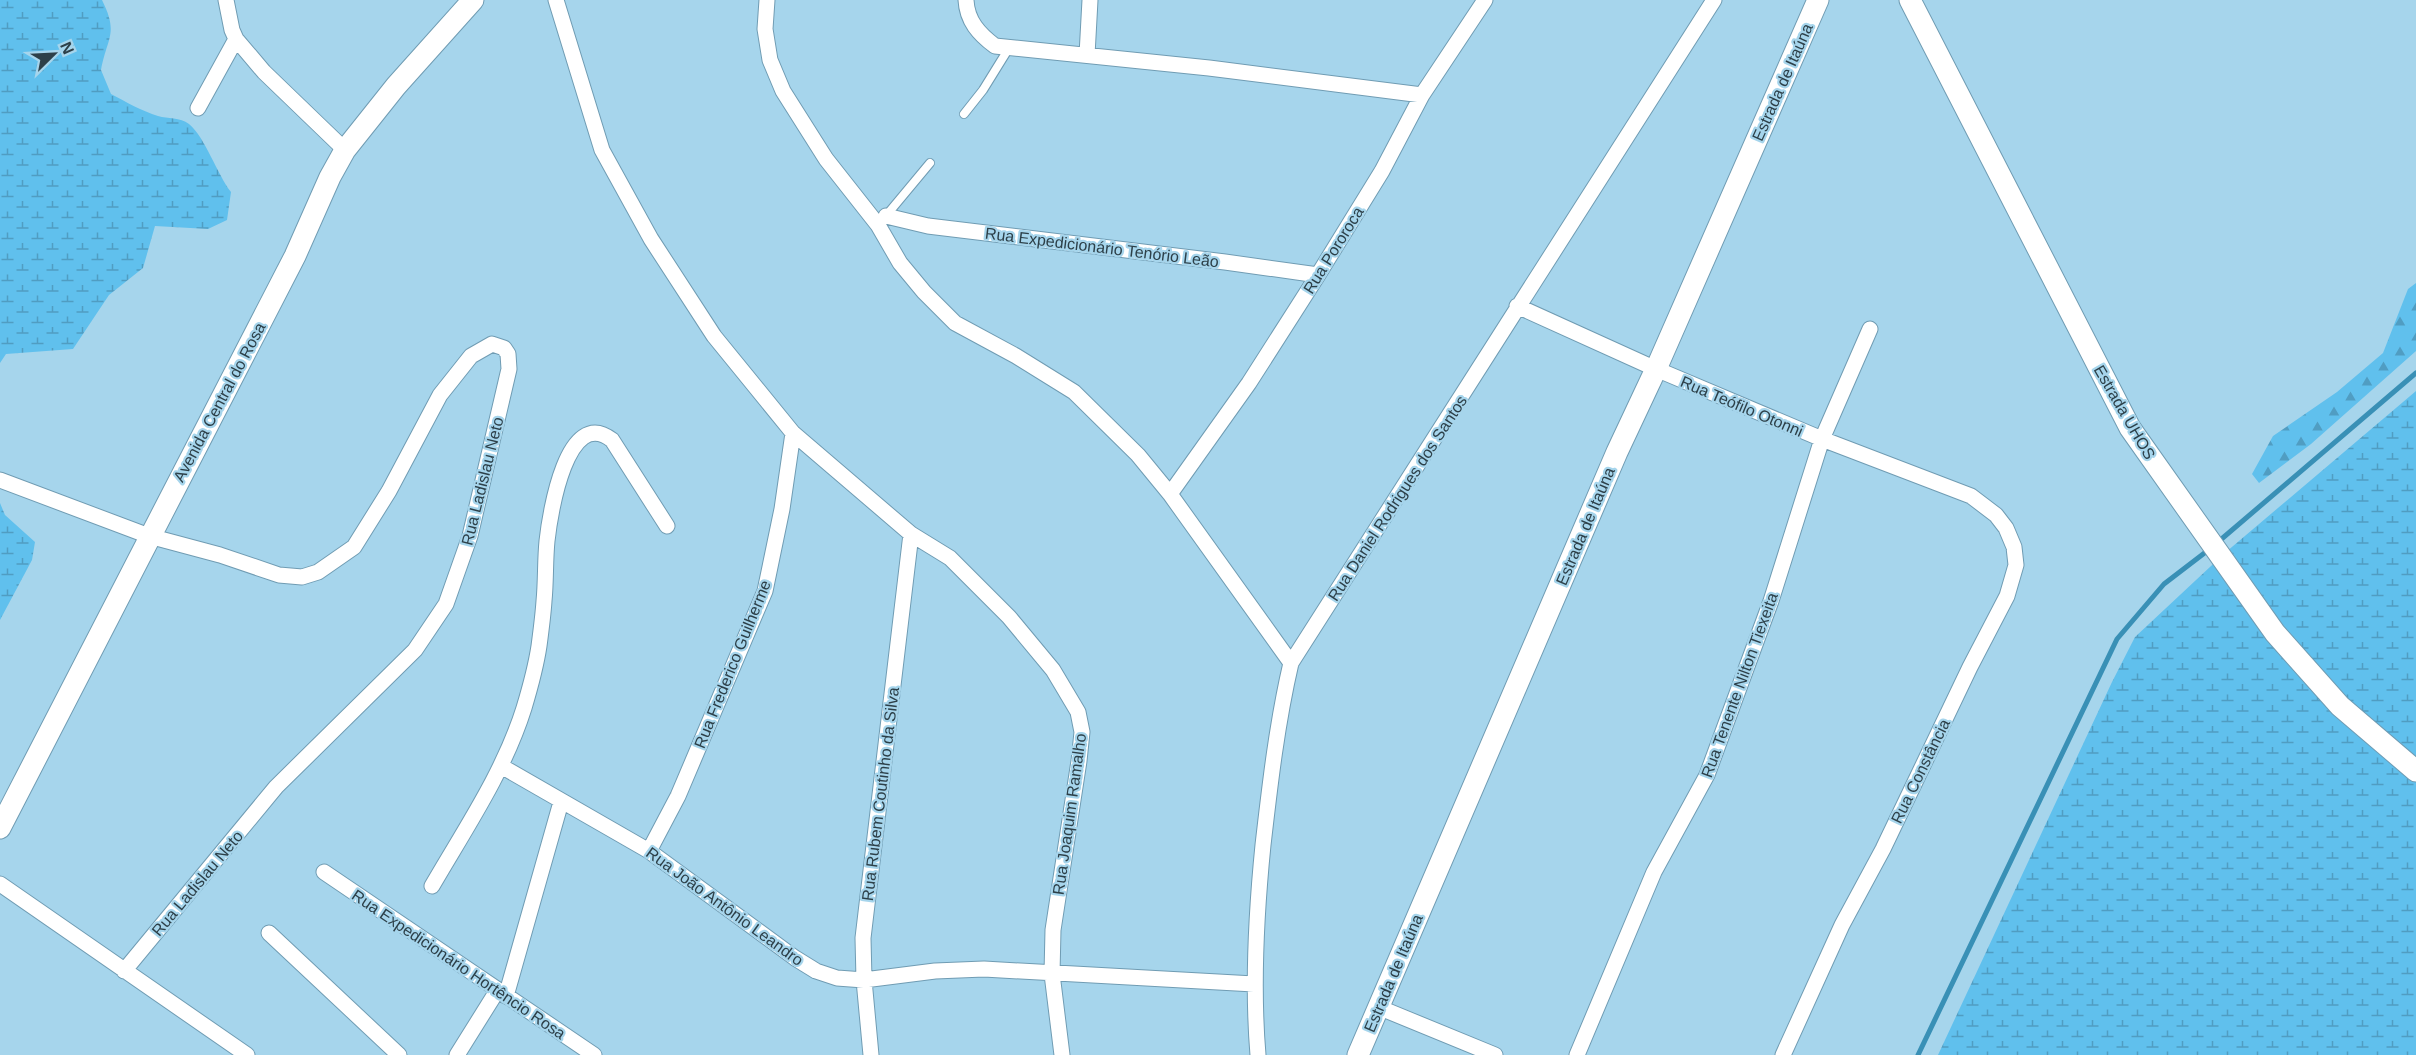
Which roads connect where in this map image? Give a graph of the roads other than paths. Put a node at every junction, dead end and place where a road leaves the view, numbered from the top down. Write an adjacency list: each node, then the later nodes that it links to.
1 (226, 0): 11 (street)
2 (472, 0): 17 (street, Avenida Central do Rosa)
3 (556, 0): 24 (street, Rua Joaquim Ramalho)
4 (767, 0): 19 (street)
5 (966, 0): 12 (street)
6 (1090, 0): 13 (street)
7 (1485, 0): 14 (street, Rua Pororoca)
8 (1714, 0): 21 (street, Rua Daniel Rodrigues dos Santos)
9 (1818, 0): 23 (street, Estrada de Itaúna)
10 (1911, 0): 34 (street, Estrada UHOS)
11 (236, 39): 15 (street); 17 (street)
12 (1009, 48): 13 (street); 16 (lane)
13 (1087, 55): 14 (street)
14 (1422, 95): 20 (street, Rua Pororoca)
15 (198, 108)
16 (964, 114)
17 (345, 150): 31 (street, Avenida Central do Rosa)
18 (930, 163): 19 (lane)
19 (882, 220): 20 (street, Rua Expedicionário Tenório Leão); 27 (street)
20 (1318, 275): 27 (street, Rua Pororoca)
21 (1517, 306): 23 (street, Rua Teófilo Otonni); 32 (street, Rua Daniel Rodrigues dos Santos)
22 (1870, 328): 25 (street, Rua Tenente Nilton Tiexeita)
23 (1656, 369): 25 (street, Rua Teófilo Otonni); 47 (street, Estrada de Itaúna)
24 (793, 433): 30 (street, Rua Joaquim Ramalho); 37 (street, Rua Frederico Guilherme)
25 (1822, 439): 28 (street, Rua Teófilo Otonni); 57 (street, Rua Tenente Nilton Tiexeita)
26 (0, 480): 31 (street)
27 (1170, 494): 32 (street)
28 (1971, 496): 58 (street, Rua Constância)
29 (667, 526): 33 (street)
30 (911, 534): 43 (street, Rua Joaquim Ramalho); 44 (street, Rua Rubem Coutinho da Silva)
31 (149, 536): 36 (street, Avenida Central do Rosa); 42 (street, Rua Ladislau Neto)
32 (1291, 663): 45 (street, Rua Daniel Rodrigues dos Santos)
33 (501, 766): 35 (street, Rua João Antônio Leandro); 40 (street)
34 (2416, 771)
35 (561, 802): 37 (street, Rua João Antônio Leandro); 46 (street)
36 (0, 828)
37 (649, 851): 44 (street, Rua João Antônio Leandro)
38 (324, 872): 46 (street, Rua Expedicionário Hortêncio Rosa)
39 (0, 884): 42 (street)
40 (432, 886)
41 (269, 933): 49 (street)
42 (124, 971): 48 (street)
43 (1052, 974): 44 (street, Rua João Antônio Leandro); 45 (street, Rua João Antônio Leandro); 53 (street, Rua Joaquim Ramalho)
44 (864, 980): 52 (street, Rua Rubem Coutinho da Silva)
45 (1254, 984): 54 (street, Rua Daniel Rodrigues dos Santos)
46 (501, 993): 50 (street); 51 (street, Rua Expedicionário Hortêncio Rosa)
47 (1378, 1007): 55 (street, Estrada de Itaúna); 56 (street)
48 (247, 1055)
49 (399, 1055)
50 (457, 1055)
51 (594, 1055)
52 (871, 1055)
53 (1062, 1055)
54 (1258, 1055)
55 (1358, 1055)
56 (1495, 1055)
57 (1577, 1055)
58 (1783, 1055)

